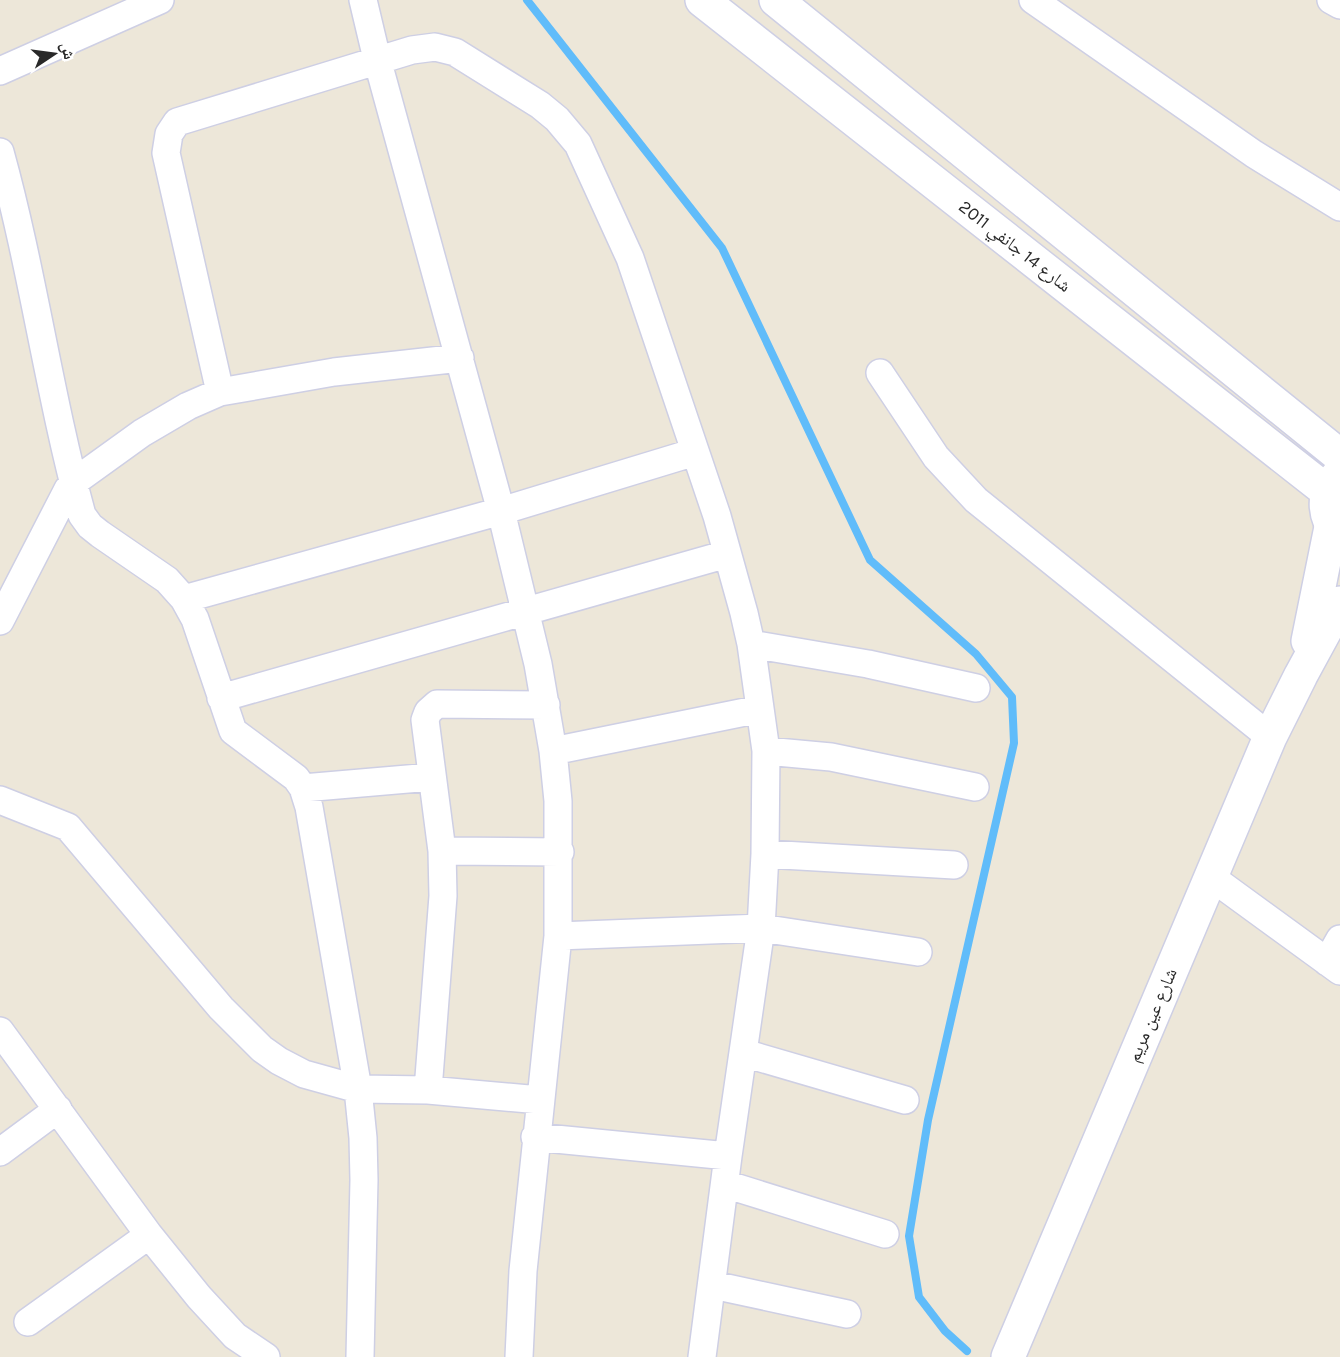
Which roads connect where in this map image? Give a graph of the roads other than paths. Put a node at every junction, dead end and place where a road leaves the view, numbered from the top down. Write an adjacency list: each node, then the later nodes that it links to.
1 (160, 0): 9 (street)
2 (363, 0): 8 (street)
3 (776, 0): 16 (main road)
4 (1033, 0): 11 (street)
5 (1332, 0): 7 (street)
6 (711, 3): 18 (main road, شارع 14 جانفي 2011)
7 (1340, 6)
8 (377, 59): 12 (street); 14 (street); 15 (street)
9 (0, 70)
10 (0, 152): 17 (street)
11 (1340, 207)
12 (460, 358): 14 (street); 19 (street)
13 (880, 373): 32 (street)
14 (220, 392): 17 (street)
15 (695, 452): 19 (street); 21 (street)
16 (1340, 456)
17 (74, 482): 22 (street); 25 (street)
18 (1334, 483): 20 (main road, شارع 14 جانفي 2011)
19 (501, 511): 22 (street); 24 (street)
20 (1336, 533): 27 (main road, شارع عين مريم)
21 (728, 554): 24 (street); 26 (street)
22 (184, 599): 29 (street)
23 (1340, 603): 27 (main road, شارع عين مريم)
24 (526, 611): 29 (street); 30 (street)
25 (0, 621)
26 (751, 644): 28 (street); 31 (street)
27 (1301, 675): 32 (main road, شارع عين مريم)
28 (976, 688)
29 (221, 698): 36 (street)
30 (546, 705): 34 (street); 35 (street)
31 (760, 709): 33 (street); 34 (street)
32 (1270, 737): 43 (main road, شارع عين مريم)
33 (766, 751): 37 (street); 41 (street)
34 (553, 752): 40 (street)
35 (431, 777): 36 (street); 39 (street)
36 (303, 788): 50 (street)
37 (975, 788)
38 (0, 800): 50 (street)
39 (442, 851): 40 (street); 51 (street)
40 (560, 852): 45 (street)
41 (765, 854): 42 (street); 44 (street)
42 (954, 865)
43 (1211, 877): 47 (street); 68 (main road, شارع عين مريم)
44 (761, 928): 45 (street); 46 (street); 49 (street)
45 (558, 936): 52 (street)
46 (918, 952)
47 (1336, 957)
48 (1, 1036): 54 (street)
49 (744, 1053): 53 (street); 57 (street)
50 (358, 1089): 51 (street); 65 (street)
51 (428, 1090): 52 (street)
52 (540, 1100): 55 (street)
53 (904, 1100)
54 (58, 1109): 56 (street); 60 (street)
55 (535, 1137): 57 (street); 66 (street)
56 (0, 1152)
57 (728, 1156): 58 (street)
58 (725, 1184): 59 (street); 61 (street)
59 (885, 1234)
60 (149, 1235): 63 (street); 64 (street)
61 (713, 1285): 62 (street); 67 (street)
62 (847, 1314)
63 (28, 1322)
64 (266, 1357)
65 (360, 1357)
66 (519, 1357)
67 (702, 1357)
68 (1008, 1357)

